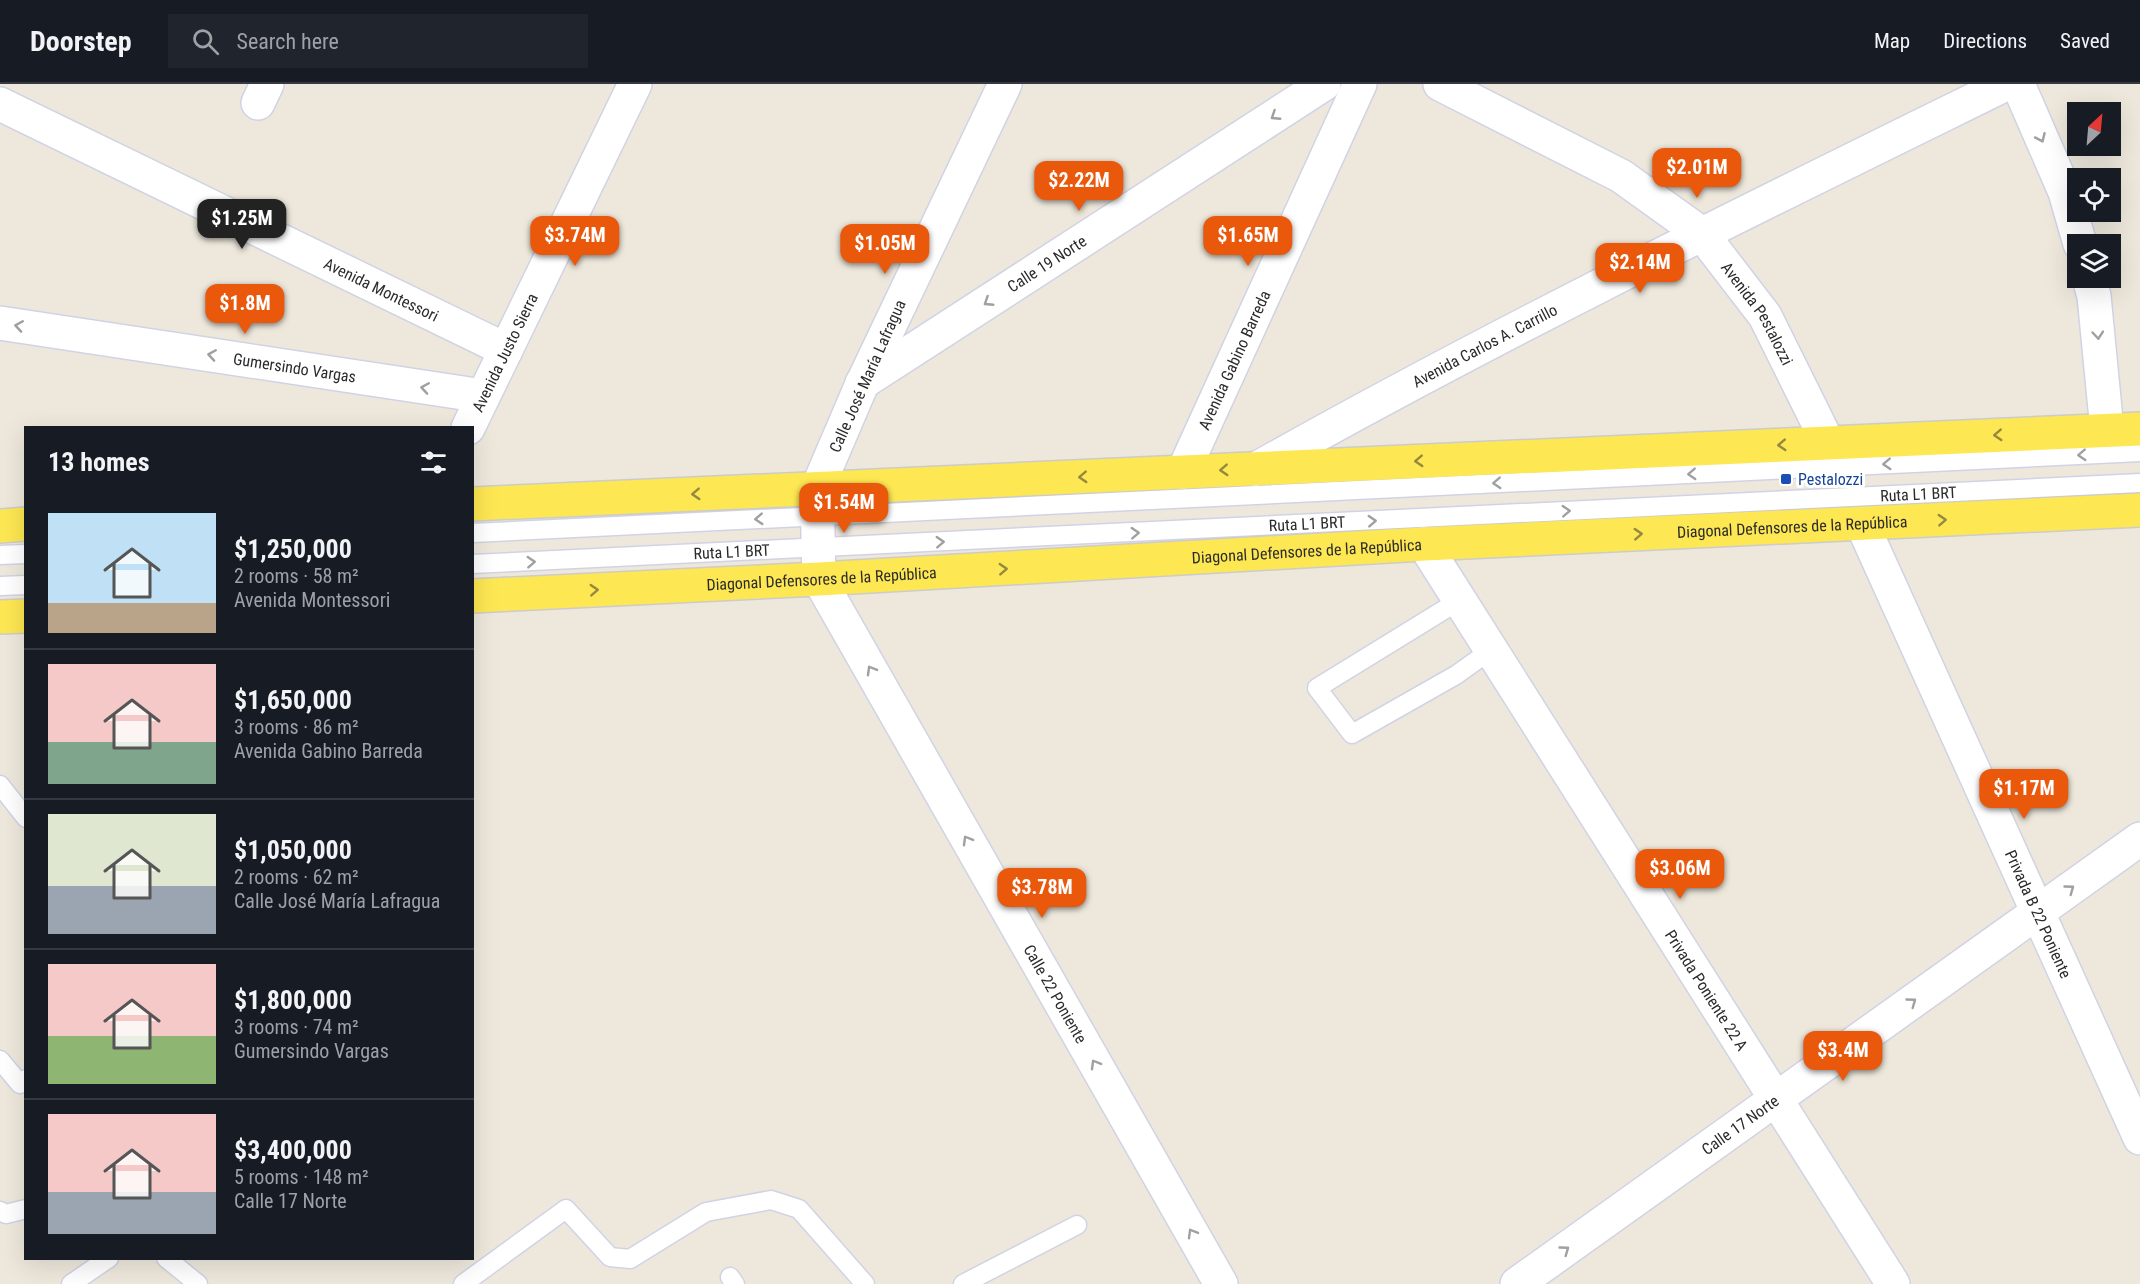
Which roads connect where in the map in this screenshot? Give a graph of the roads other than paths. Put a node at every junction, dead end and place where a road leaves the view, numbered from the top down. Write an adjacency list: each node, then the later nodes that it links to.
1 (635, 84): 13 (street, Avenida Justo Sierra)
2 (1005, 84): 14 (street, Calle José María Lafragua)
3 (1324, 84): 14 (street, Calle 19 Norte, one-way to 14)
4 (1360, 84): 22 (street, Avenida Gabino Barreda)
5 (1440, 84): 9 (street, Avenida Pestalozzi)
6 (2006, 84): 9 (street, Avenida Carlos A. Carrillo)
7 (2018, 84): 10 (street, one-way to 10)
8 (0, 104): 13 (street, Avenida Montessori)
9 (1702, 234): 19 (street, Avenida Pestalozzi); 21 (street, Avenida Carlos A. Carrillo)
10 (2077, 234)
11 (2092, 288): 18 (street, one-way to 18)
12 (0, 323): 15 (street, Gumersindo Vargas, one-way to 12)
13 (506, 350): 15 (street, Avenida Justo Sierra)
14 (862, 384): 24 (street, Calle José María Lafragua)
15 (483, 396): 16 (street, Avenida Justo Sierra)
16 (469, 426)
17 (2140, 429): 18 (main road)
18 (2107, 430): 19 (main road, one-way to 19)
19 (1828, 443): 21 (main road, one-way to 21)
20 (2140, 452): 24 (lane, Ruta L1 BRT, one-way to 24)
21 (1256, 469): 22 (main road, one-way to 22)
22 (1183, 472): 24 (main road, one-way to 24)
23 (2140, 483): 35 (lane, Ruta L1 BRT, one-way to 23)
24 (818, 502): 25 (main road, one-way to 25); 30 (lane, Ruta L1 BRT, one-way to 30); 35 (street, Calle José María Lafragua)
25 (474, 504)
26 (2140, 510): 28 (main road, Diagonal Defensores de la República, one-way to 26)
27 (24, 524): 29 (main road)
28 (1862, 524): 31 (main road, Diagonal Defensores de la República, one-way to 28); 46 (street, Privada B 22 Poniente)
29 (0, 525)
30 (474, 533)
31 (1424, 544): 35 (main road, Diagonal Defensores de la República, one-way to 31); 39 (street, Privada Poniente 22 A)
32 (24, 554): 33 (lane)
33 (0, 555)
34 (474, 564): 35 (lane, Ruta L1 BRT, one-way to 35)
35 (819, 564): 38 (main road, Diagonal Defensores de la República, one-way to 35); 61 (street, Calle 22 Poniente, one-way to 35)
36 (24, 585): 37 (lane)
37 (0, 586)
38 (474, 596)
39 (1460, 600): 42 (street, Privada Poniente 22 A); 42 (lane)
40 (24, 616): 41 (main road)
41 (0, 617)
42 (1491, 650): 49 (street, Privada Poniente 22 A)
43 (0, 785): 44 (lane)
44 (24, 815)
45 (2140, 839): 46 (street, Calle 17 Norte, one-way to 45)
46 (2038, 912): 49 (street, Calle 17 Norte, one-way to 46); 50 (street, Privada B 22 Poniente)
47 (0, 1060): 48 (lane)
48 (24, 1084)
49 (1776, 1099): 62 (street, Calle 17 Norte, one-way to 49); 63 (street, Privada Poniente 22 A)
50 (2140, 1138)
51 (24, 1210): 52 (lane)
52 (0, 1211)
53 (1077, 1225): 60 (lane)
54 (106, 1260): 56 (lane)
55 (168, 1260): 57 (lane)
56 (71, 1284)
57 (198, 1284)
58 (463, 1284): 59 (lane)
59 (864, 1284)
60 (963, 1284)
61 (1221, 1284)
62 (1517, 1284)
63 (1893, 1284)

